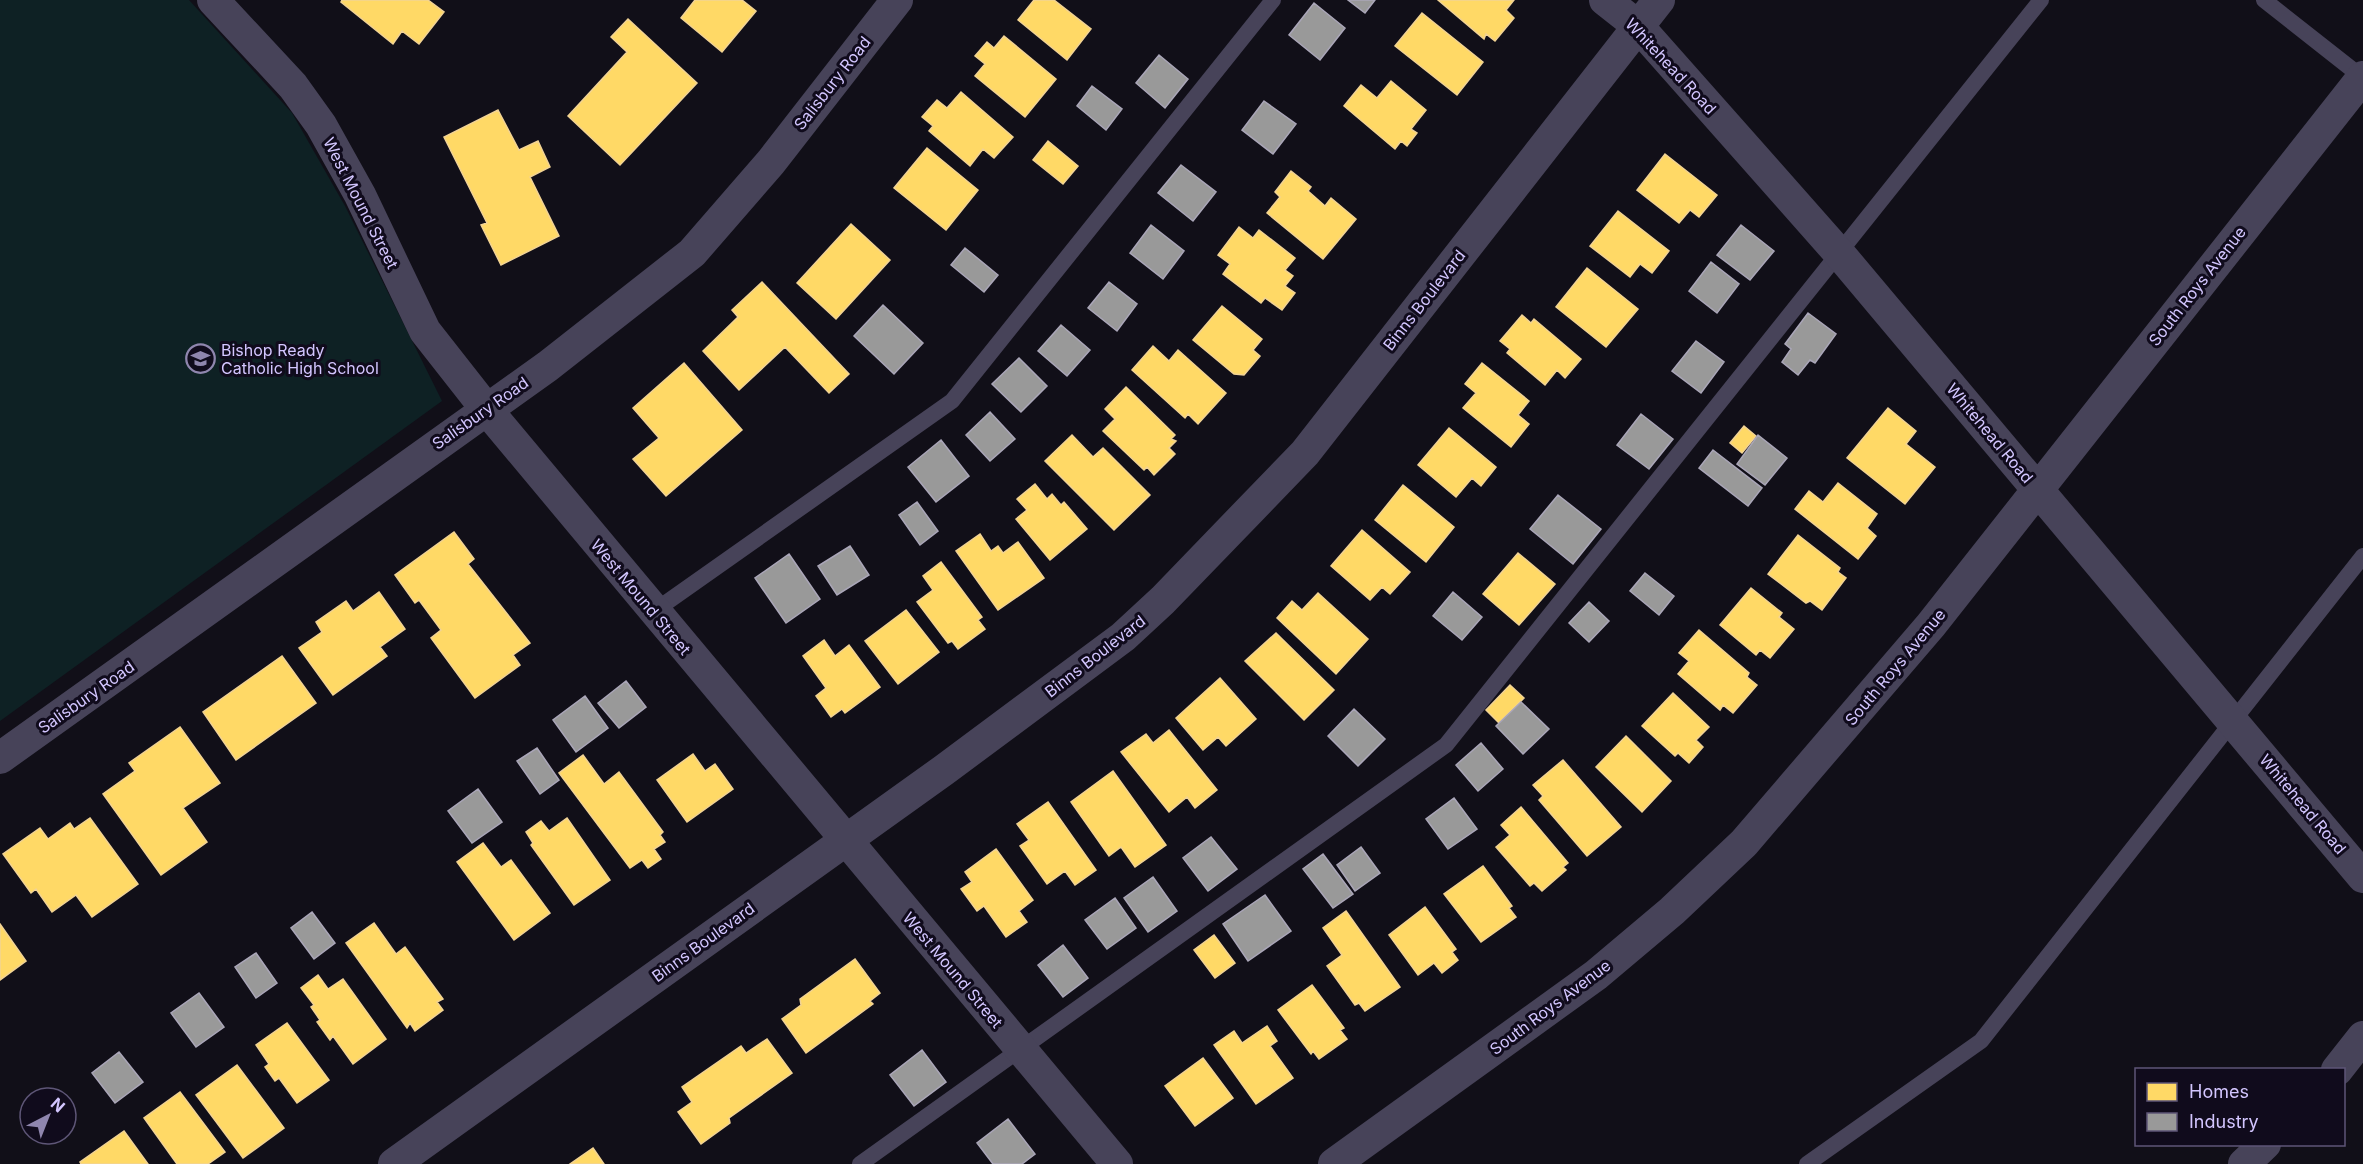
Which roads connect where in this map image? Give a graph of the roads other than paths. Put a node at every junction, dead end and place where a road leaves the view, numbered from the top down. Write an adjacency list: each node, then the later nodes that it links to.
1 (213, 0): 11 (street, West Mound Street)
2 (897, 0): 11 (street, Salisbury Road)
3 (1273, 0): 14 (lane)
4 (1605, 0): 8 (street, Whitehead Road)
5 (1659, 0): 8 (street, Binns Boulevard)
6 (2041, 0): 10 (lane)
7 (2264, 0): 9 (lane)
8 (1638, 26): 10 (street, Whitehead Road); 17 (street, Binns Boulevard)
9 (2363, 78): 12 (street, South Roys Avenue)
10 (1838, 252): 12 (street, Whitehead Road); 20 (lane)
11 (487, 410): 14 (street, West Mound Street); 16 (street, Salisbury Road)
12 (2037, 489): 15 (street, Whitehead Road); 26 (street, South Roys Avenue)
13 (2363, 556): 15 (lane)
14 (653, 612): 17 (street, West Mound Street)
15 (2232, 719): 18 (street, Whitehead Road); 27 (lane)
16 (0, 758)
17 (845, 841): 20 (street, West Mound Street); 23 (street, Binns Boulevard)
18 (2363, 877)
19 (2363, 1037): 21 (street)
20 (1020, 1049): 24 (lane); 25 (street, West Mound Street)
21 (2339, 1068)
22 (2263, 1146): 28 (street)
23 (394, 1164)
24 (860, 1164)
25 (1117, 1164)
26 (1334, 1164)
27 (1807, 1164)
28 (2244, 1164)

